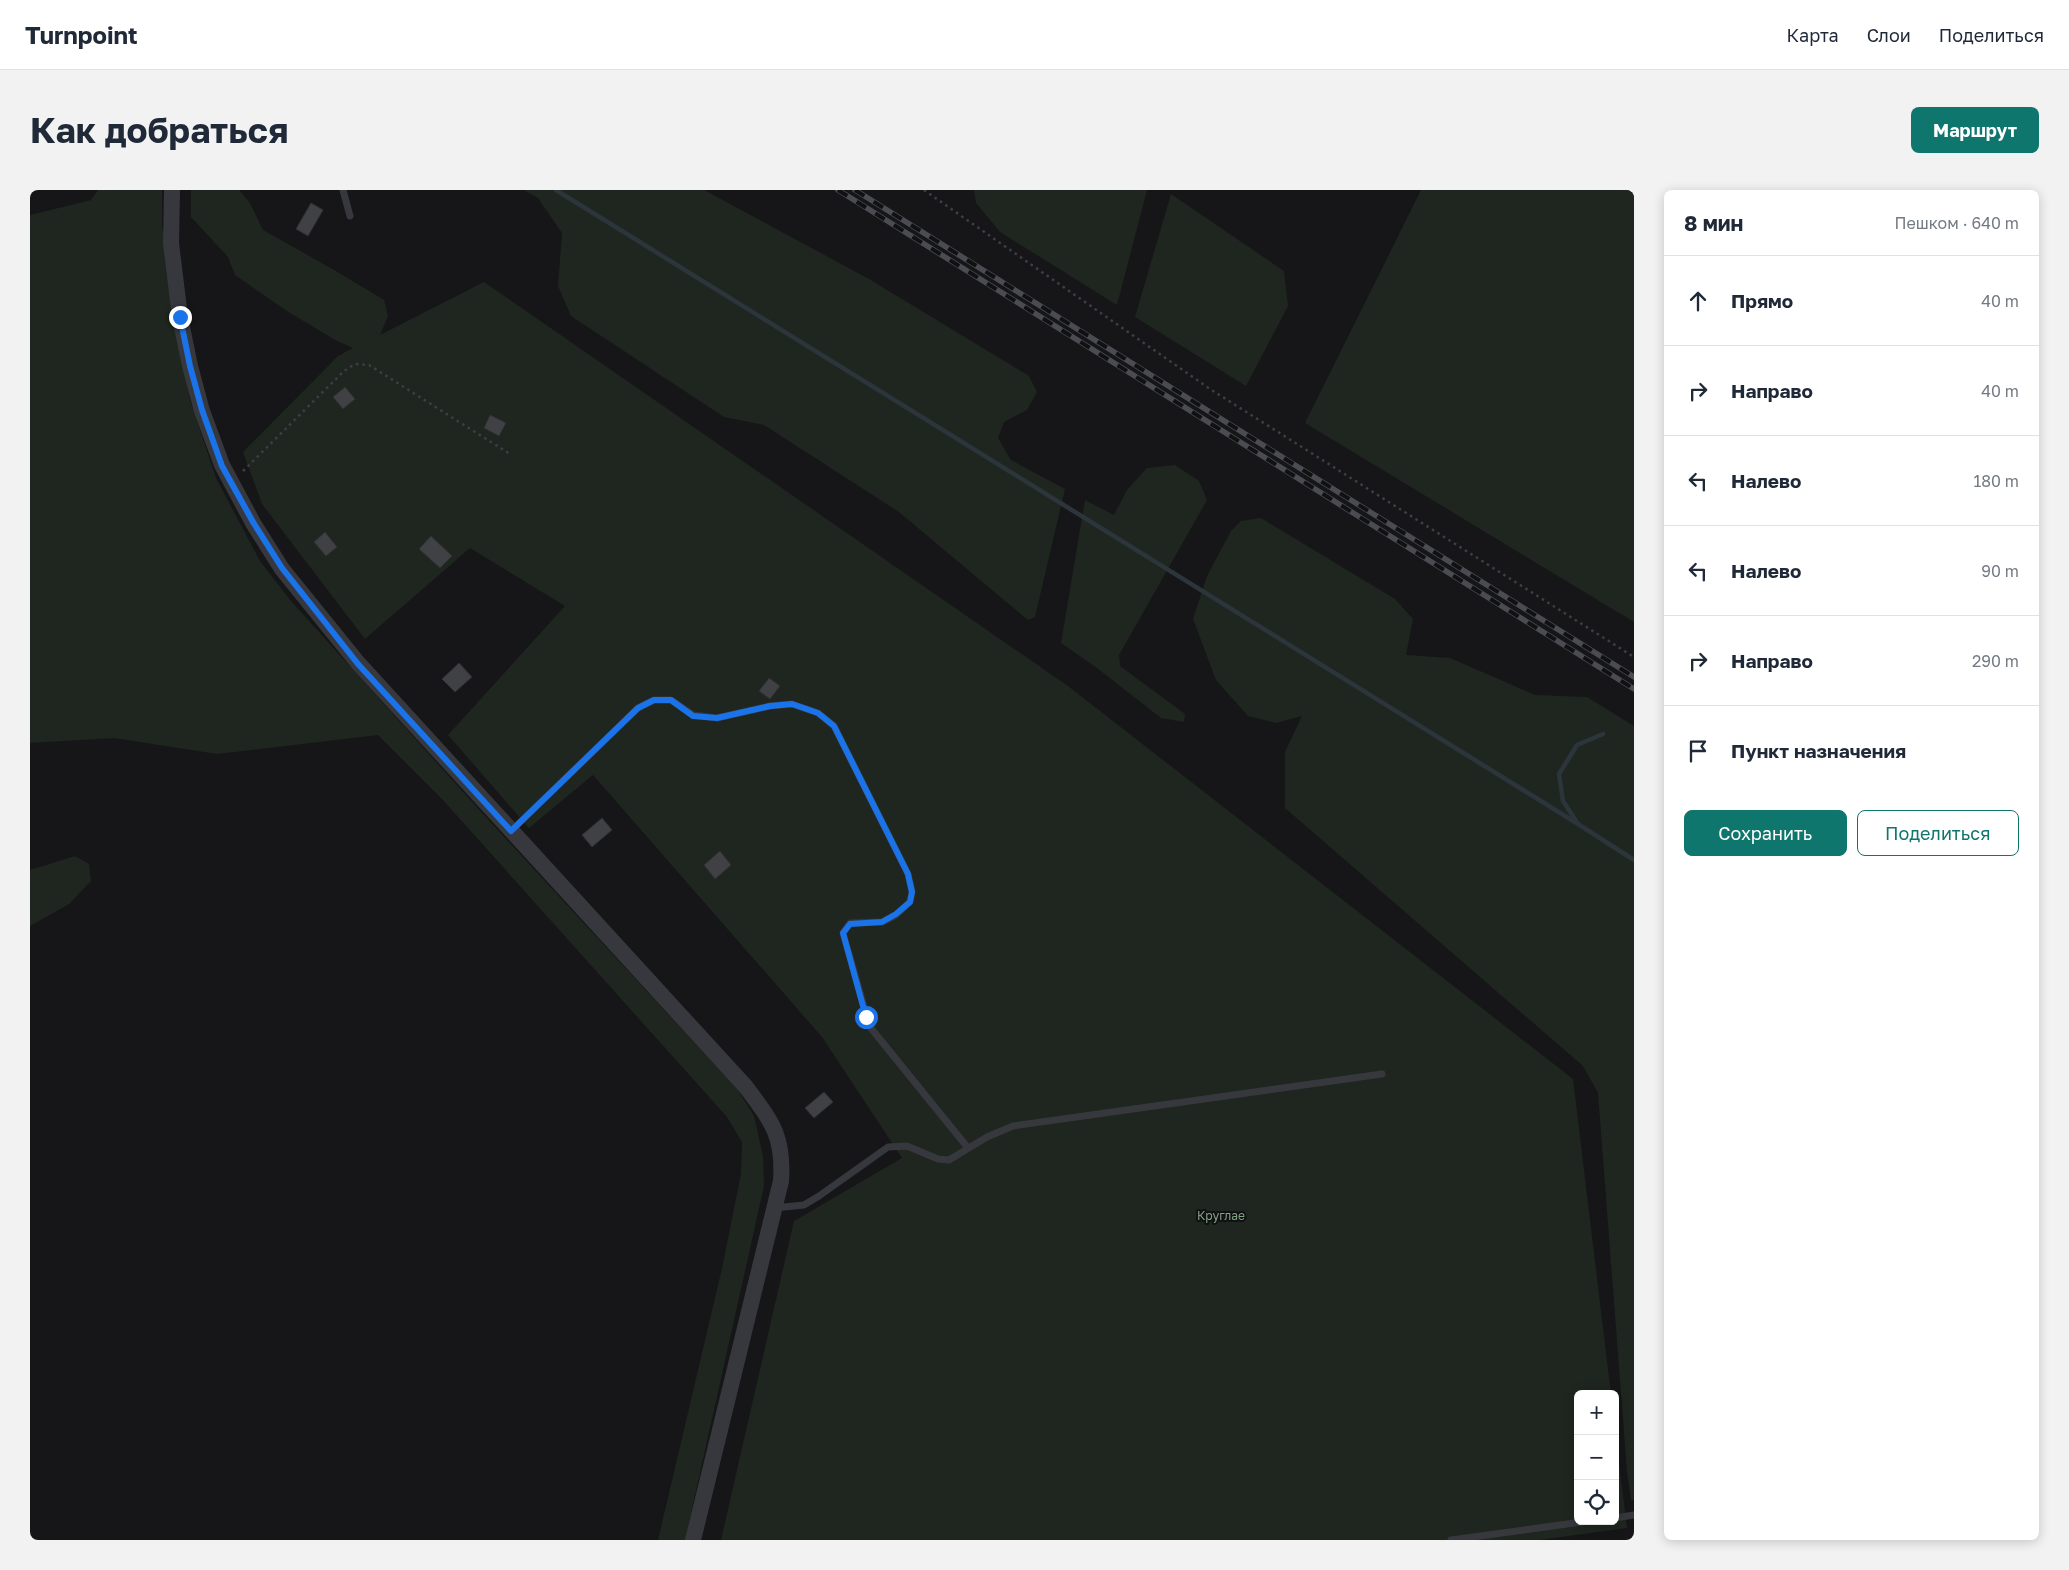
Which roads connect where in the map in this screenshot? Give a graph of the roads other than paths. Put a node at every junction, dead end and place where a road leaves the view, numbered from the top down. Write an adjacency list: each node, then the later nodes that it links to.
1 (172, 190): 4 (street)
2 (343, 190): 3 (lane)
3 (350, 216)
4 (511, 831): 6 (lane); 7 (street)
5 (1382, 1074): 6 (lane)
6 (968, 1148): 7 (lane)
7 (774, 1208): 11 (street)
8 (1634, 1515): 9 (lane)
9 (1619, 1517)
10 (1574, 1523): 12 (lane)
11 (693, 1540)
12 (1451, 1540)

